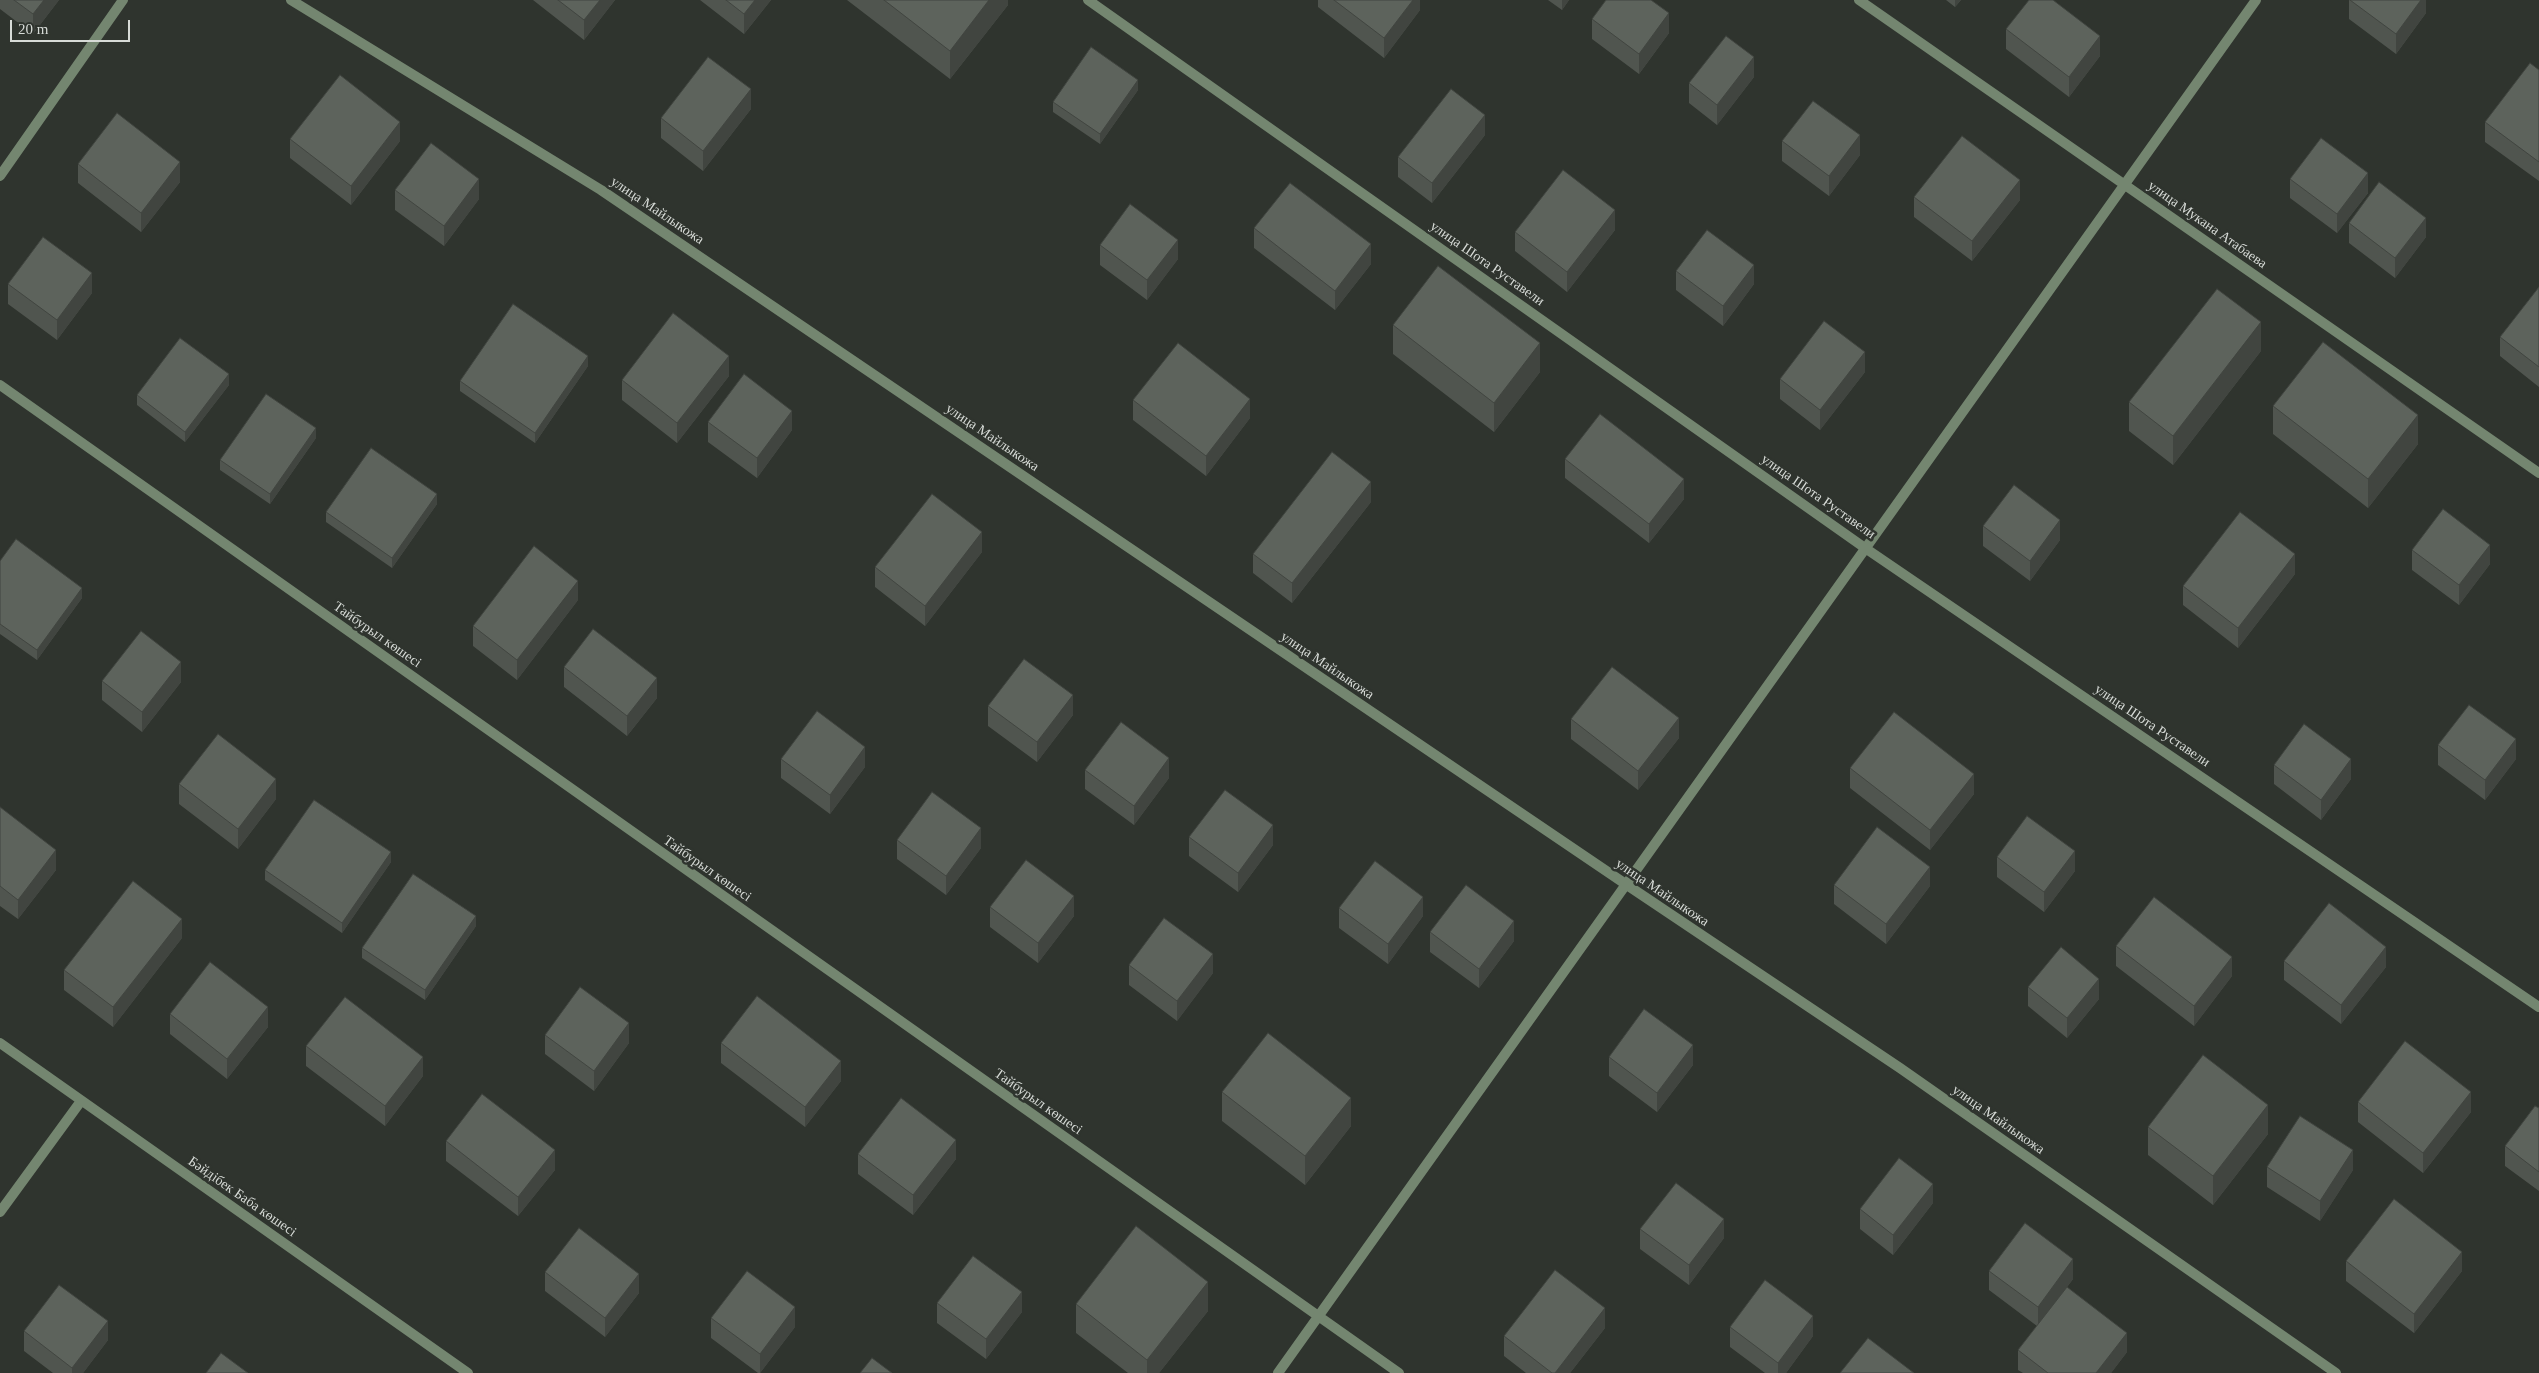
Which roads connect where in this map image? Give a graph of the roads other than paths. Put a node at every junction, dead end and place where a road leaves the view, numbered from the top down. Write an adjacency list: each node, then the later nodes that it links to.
1 (123, 0): 6 (street)
2 (291, 0): 11 (street, улица Майлыкожа)
3 (1088, 0): 10 (street, улица Шота Руставели)
4 (1859, 0): 7 (street, улица Мукана Атабаева)
5 (2256, 0): 7 (street)
6 (0, 176)
7 (2126, 185): 9 (street, улица Мукана Атабаева); 10 (street)
8 (0, 385): 16 (street, Тайбурыл көшесі)
9 (2539, 473)
10 (1865, 548): 11 (street); 12 (street, улица Шота Руставели)
11 (1627, 886): 16 (street); 20 (street, улица Майлыкожа)
12 (2539, 1007)
13 (0, 1043): 14 (street, Бәйдібек Баба көшесі)
14 (81, 1101): 15 (street); 17 (street, Бәйдібек Баба көшесі)
15 (0, 1212)
16 (1319, 1318): 18 (street); 19 (street, Тайбурыл көшесі)
17 (468, 1373)
18 (1278, 1373)
19 (1399, 1373)
20 (2336, 1373)

